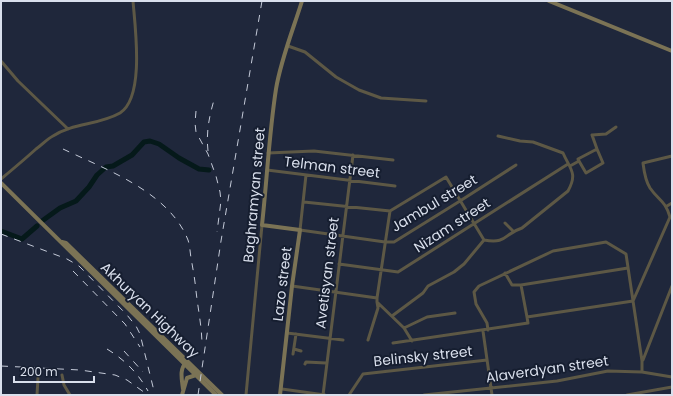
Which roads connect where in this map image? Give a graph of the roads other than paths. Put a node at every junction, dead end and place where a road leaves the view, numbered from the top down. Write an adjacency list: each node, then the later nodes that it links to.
1 (133, 1): 9 (street)
2 (302, 1): 4 (street, Baghramyan street)
3 (549, 1): 5 (street)
4 (288, 46): 7 (street); 12 (street, Baghramyan street)
5 (672, 51)
6 (1, 61): 9 (street)
7 (426, 101)
8 (616, 127): 11 (street)
9 (68, 129): 21 (street)
10 (498, 136): 18 (street)
11 (597, 149): 16 (street, Nizam street); 16 (street)
12 (268, 153): 13 (street); 19 (street, Baghramyan street)
13 (353, 155): 15 (street); 22 (street, Avetisyan street)
14 (672, 156): 29 (street)
15 (393, 160)
16 (578, 161): 18 (street, Nizam street)
17 (516, 165): 26 (street, Jambul street)
18 (569, 165): 32 (street, Nizam street); 35 (street)
19 (267, 170): 20 (street, Telman street); 33 (street, Baghramyan street)
20 (306, 175): 22 (street, Telman street); 25 (street, Lazo street)
21 (1, 179)
22 (350, 180): 24 (street, Telman street); 28 (street, Avetisyan street)
23 (1, 183): 68 (street, Akhuryan Highway)
24 (395, 186)
25 (304, 202): 28 (street); 34 (street, Lazo street)
26 (460, 202): 30 (street); 32 (street); 38 (street, Jambul street)
27 (672, 203): 29 (street)
28 (346, 206): 30 (street); 36 (street, Avetisyan street)
29 (667, 206): 48 (street)
30 (390, 211): 38 (street)
31 (505, 223): 35 (street)
32 (474, 224): 37 (street); 41 (street, Nizam street)
33 (262, 225): 34 (street, Jambul street); 85 (street, Baghramyan street)
34 (300, 230): 36 (street, Jambul street); 44 (street, Lazo street)
35 (513, 231): 37 (street)
36 (343, 236): 38 (street, Jambul street); 39 (street, Avetisyan street)
37 (484, 240): 51 (street)
38 (385, 242): 41 (street)
39 (339, 264): 41 (street, Nizam street); 46 (street, Avetisyan street)
40 (628, 268): 42 (street); 43 (street); 48 (street)
41 (382, 271): 47 (street)
42 (506, 273): 43 (street); 54 (street)
43 (521, 285): 52 (street)
44 (292, 286): 46 (street); 56 (street, Lazo street)
45 (672, 286): 67 (street)
46 (335, 292): 47 (street); 58 (street, Avetisyan street)
47 (377, 298): 49 (street)
48 (633, 301): 52 (street); 67 (street)
49 (377, 302): 51 (street); 60 (street)
50 (455, 313): 53 (street)
51 (392, 316): 53 (street)
52 (527, 317): 54 (street)
53 (404, 328): 61 (street)
54 (488, 330): 55 (street)
55 (483, 331): 61 (street); 66 (street)
56 (287, 333): 57 (street); 79 (street, Lazo street)
57 (296, 334): 58 (street); 63 (street)
58 (330, 338): 59 (street); 69 (street, Avetisyan street)
59 (343, 340)
60 (368, 340)
61 (412, 341): 62 (street)
62 (393, 343)
63 (294, 349): 64 (street); 65 (street)
64 (301, 350)
65 (293, 354)
66 (487, 360): 77 (street); 88 (street, Belinsky street)
67 (642, 362): 71 (street)
68 (186, 363): 73 (street, Akhuryan Highway); 78 (street); 84 (street, Akhuryan Highway)
69 (326, 363): 70 (street); 87 (street, Avetisyan street)
70 (305, 364)
71 (642, 372): 74 (street, Alaverdyan street); 77 (street, Alaverdyan street)
72 (62, 375): 81 (street)
73 (196, 375): 78 (street); 83 (street, Akhuryan Highway)
74 (672, 377)
75 (38, 378): 80 (street)
76 (672, 387): 91 (street)
77 (491, 388): 89 (street, Alaverdyan street); 90 (street)
78 (183, 389): 82 (street)
79 (282, 389): 86 (street, Lazo street); 87 (street)
80 (38, 395)
81 (70, 395)
82 (182, 395)
83 (216, 395)
84 (222, 395)
85 (246, 395)
86 (280, 395)
87 (324, 395)
88 (349, 395)
89 (424, 395)
90 (492, 395)
91 (627, 395)

